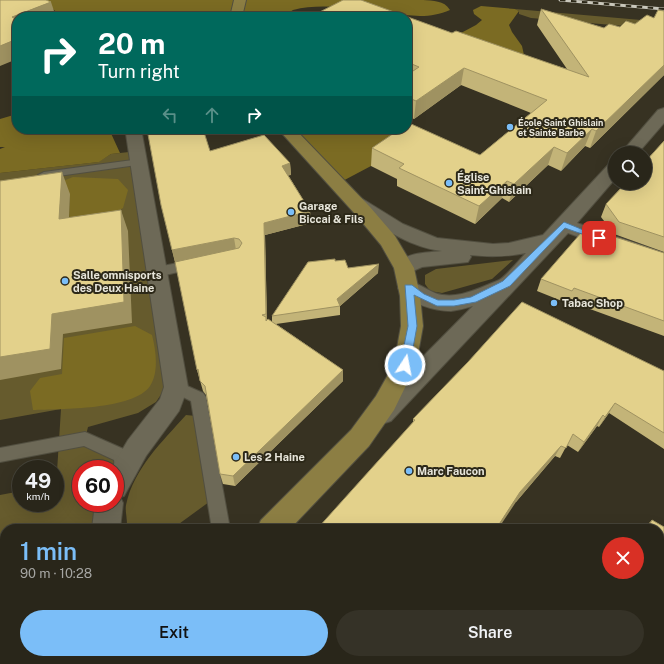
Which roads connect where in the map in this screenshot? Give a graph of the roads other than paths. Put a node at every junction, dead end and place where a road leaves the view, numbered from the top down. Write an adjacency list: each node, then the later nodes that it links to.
1 (240, 0): 2 (main road)
2 (237, 12)
3 (664, 113): 6 (street)
4 (134, 134): 7 (street)
5 (291, 134): 10 (main road)
6 (635, 146)
7 (140, 162): 9 (lane); 16 (street)
8 (608, 176): 11 (street)
9 (31, 177)
10 (353, 200): 13 (street); 17 (main road)
11 (564, 225): 12 (street); 14 (street)
12 (547, 241): 13 (street); 18 (street)
13 (509, 250): 17 (street)
14 (664, 260)
15 (207, 261): 16 (lane)
16 (157, 272): 19 (street)
17 (406, 278): 18 (street); 20 (main road)
18 (506, 284): 20 (street)
19 (176, 387): 23 (street); 26 (lane)
20 (360, 438): 27 (main road)
21 (0, 455): 22 (lane)
22 (121, 460)
23 (124, 469)
24 (108, 512): 25 (street)
25 (107, 524)
26 (220, 524)
27 (276, 524)

